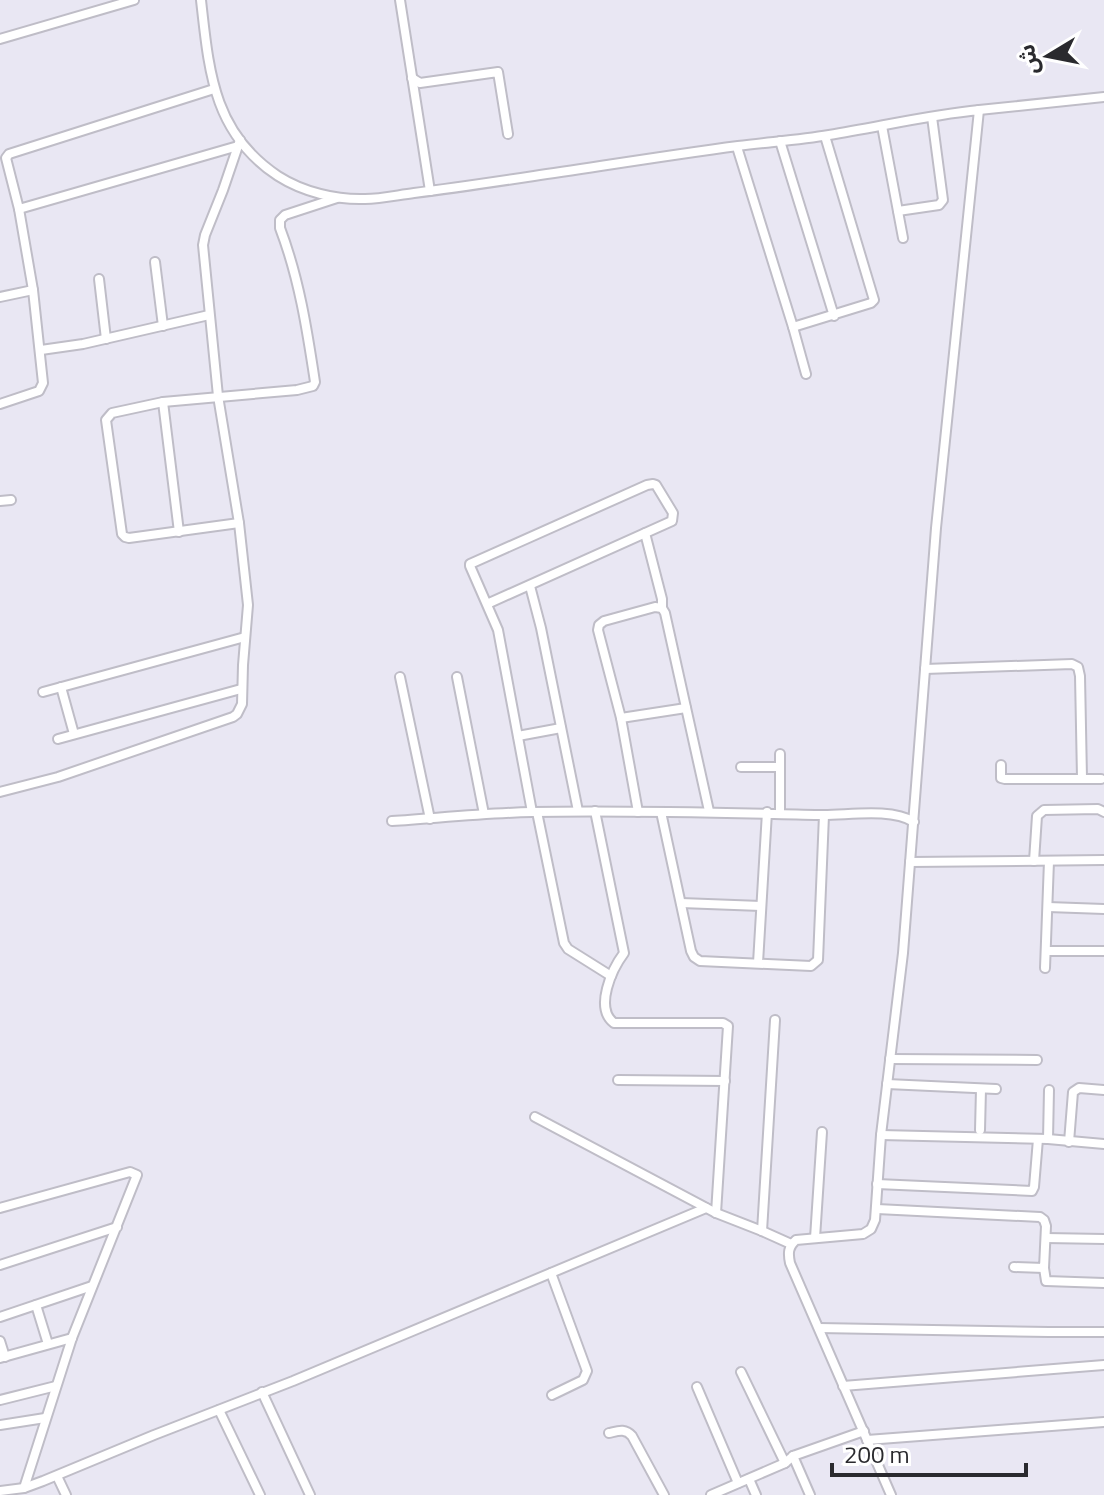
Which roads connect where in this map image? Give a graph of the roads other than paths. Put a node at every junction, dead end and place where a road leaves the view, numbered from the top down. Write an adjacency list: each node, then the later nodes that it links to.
1 (134, 0): 4 (street)
2 (201, 0): 6 (street)
3 (400, 0): 5 (street)
4 (0, 39)
5 (412, 78): 11 (street); 16 (street)
6 (214, 89): 14 (street); 18 (street)
7 (1104, 97): 8 (street)
8 (979, 110): 9 (street); 44 (street)
9 (932, 117): 10 (street); 19 (street)
10 (882, 126): 12 (street); 19 (street)
11 (508, 134)
12 (825, 136): 13 (street); 26 (street)
13 (780, 141): 15 (street); 26 (street)
14 (239, 143): 17 (street); 18 (street); 25 (street)
15 (737, 147): 16 (street); 28 (street)
16 (430, 191): 17 (street)
17 (338, 198): 32 (street)
18 (19, 209): 23 (street)
19 (898, 211): 20 (street)
20 (903, 238)
21 (155, 262): 27 (street)
22 (99, 279): 29 (street)
23 (33, 290): 24 (street); 30 (street)
24 (0, 297)
25 (209, 315): 27 (street); 32 (street)
26 (834, 316): 28 (street)
27 (163, 326): 29 (street)
28 (793, 327): 31 (street)
29 (106, 339): 30 (street)
30 (41, 350): 34 (street)
31 (806, 374)
32 (218, 396): 33 (street); 37 (street)
33 (163, 402): 38 (street); 38 (street)
34 (0, 404)
35 (11, 500): 36 (street)
36 (0, 501)
37 (239, 523): 38 (street); 43 (street)
38 (179, 532)
39 (645, 533): 40 (street); 41 (street); 42 (street)
40 (530, 586): 41 (street); 52 (street)
41 (487, 604): 54 (street)
42 (662, 608): 50 (street); 51 (street)
43 (245, 637): 47 (street); 48 (street)
44 (925, 669): 60 (street); 76 (street)
45 (400, 677): 74 (street)
46 (457, 677): 72 (street)
47 (61, 687): 49 (street); 53 (street)
48 (241, 689): 53 (street); 62 (street)
49 (43, 692)
50 (686, 708): 51 (street); 65 (street)
51 (621, 718): 67 (street)
52 (561, 728): 54 (street); 63 (street)
53 (74, 734): 55 (street)
54 (518, 736): 66 (street)
55 (58, 739)
56 (780, 754): 59 (street)
57 (1001, 765): 60 (street)
58 (741, 767): 59 (street)
59 (780, 767): 71 (street)
60 (1082, 778): 61 (street)
61 (1101, 779)
62 (0, 792)
63 (578, 811): 64 (street); 66 (street)
64 (595, 811): 67 (street); 89 (street)
65 (709, 811): 68 (street); 69 (street)
66 (534, 812): 72 (street); 89 (street)
67 (638, 812): 68 (street)
68 (661, 812): 81 (street)
69 (767, 812): 71 (street); 82 (street)
70 (1104, 812): 78 (street)
71 (780, 813): 73 (street)
72 (484, 814): 74 (street)
73 (824, 815): 76 (street); 87 (street)
74 (430, 819): 75 (street)
75 (392, 821)
76 (914, 822): 80 (street)
77 (1104, 860): 79 (street)
78 (1034, 861): 79 (street); 80 (street)
79 (1049, 861): 83 (street)
80 (910, 862): 91 (street)
81 (681, 903): 82 (street); 87 (street)
82 (761, 906): 87 (street)
83 (1048, 907): 84 (street); 85 (street)
84 (1104, 909)
85 (1046, 951): 86 (street); 88 (street)
86 (1104, 951)
87 (758, 963)
88 (1045, 968)
89 (611, 976): 94 (street)
90 (775, 1020): 114 (street)
91 (890, 1059): 92 (street); 95 (street)
92 (1037, 1060)
93 (618, 1080): 94 (street)
94 (725, 1081): 112 (street)
95 (887, 1084): 96 (street); 103 (street)
96 (981, 1089): 97 (street); 101 (street)
97 (996, 1089)
98 (1049, 1090): 105 (street)
99 (1104, 1090): 106 (street)
100 (535, 1117): 110 (street)
101 (980, 1130)
102 (822, 1132): 115 (street)
103 (881, 1135): 104 (street); 108 (street)
104 (1038, 1139): 105 (street); 108 (street)
105 (1048, 1139): 106 (street)
106 (1069, 1142): 107 (street)
107 (1104, 1144)
108 (877, 1184): 111 (street)
109 (0, 1208): 113 (street)
110 (706, 1208): 112 (street); 122 (street)
111 (877, 1209): 115 (street); 116 (street)
112 (716, 1213): 114 (street)
113 (117, 1227): 119 (street); 124 (street)
114 (762, 1231): 118 (street)
115 (815, 1238): 118 (street)
116 (1046, 1238): 117 (street); 121 (street)
117 (1104, 1239)
118 (791, 1244): 127 (street)
119 (0, 1265)
120 (1014, 1267): 121 (street)
121 (1044, 1268): 123 (street)
122 (551, 1273): 138 (street); 139 (street)
123 (1104, 1283)
124 (92, 1286): 125 (street); 129 (street)
125 (36, 1305): 126 (street); 131 (street)
126 (0, 1317)
127 (819, 1328): 128 (street); 136 (street)
128 (1104, 1332)
129 (72, 1338): 131 (street); 135 (street)
130 (0, 1341): 132 (street)
131 (48, 1344): 132 (street)
132 (3, 1358)
133 (1104, 1365): 136 (street)
134 (741, 1372): 148 (street)
135 (56, 1386): 140 (street); 142 (street)
136 (843, 1386): 146 (street)
137 (697, 1387): 151 (street)
138 (262, 1392): 141 (street); 156 (street)
139 (552, 1395)
140 (0, 1400)
141 (219, 1410): 149 (street); 155 (street)
142 (45, 1418): 144 (street); 152 (street)
143 (1104, 1422): 146 (street)
144 (0, 1425)
145 (609, 1433): 157 (street)
146 (866, 1436): 147 (street); 161 (street)
147 (793, 1456): 148 (street); 160 (street)
148 (785, 1463): 150 (street)
149 (57, 1476): 152 (street); 154 (street)
150 (749, 1479): 151 (street); 159 (street)
151 (738, 1483): 158 (street)
152 (24, 1488): 153 (street)
153 (0, 1491)
154 (66, 1495)
155 (260, 1495)
156 (310, 1495)
157 (664, 1495)
158 (711, 1495)
159 (756, 1495)
160 (810, 1495)
161 (891, 1495)

